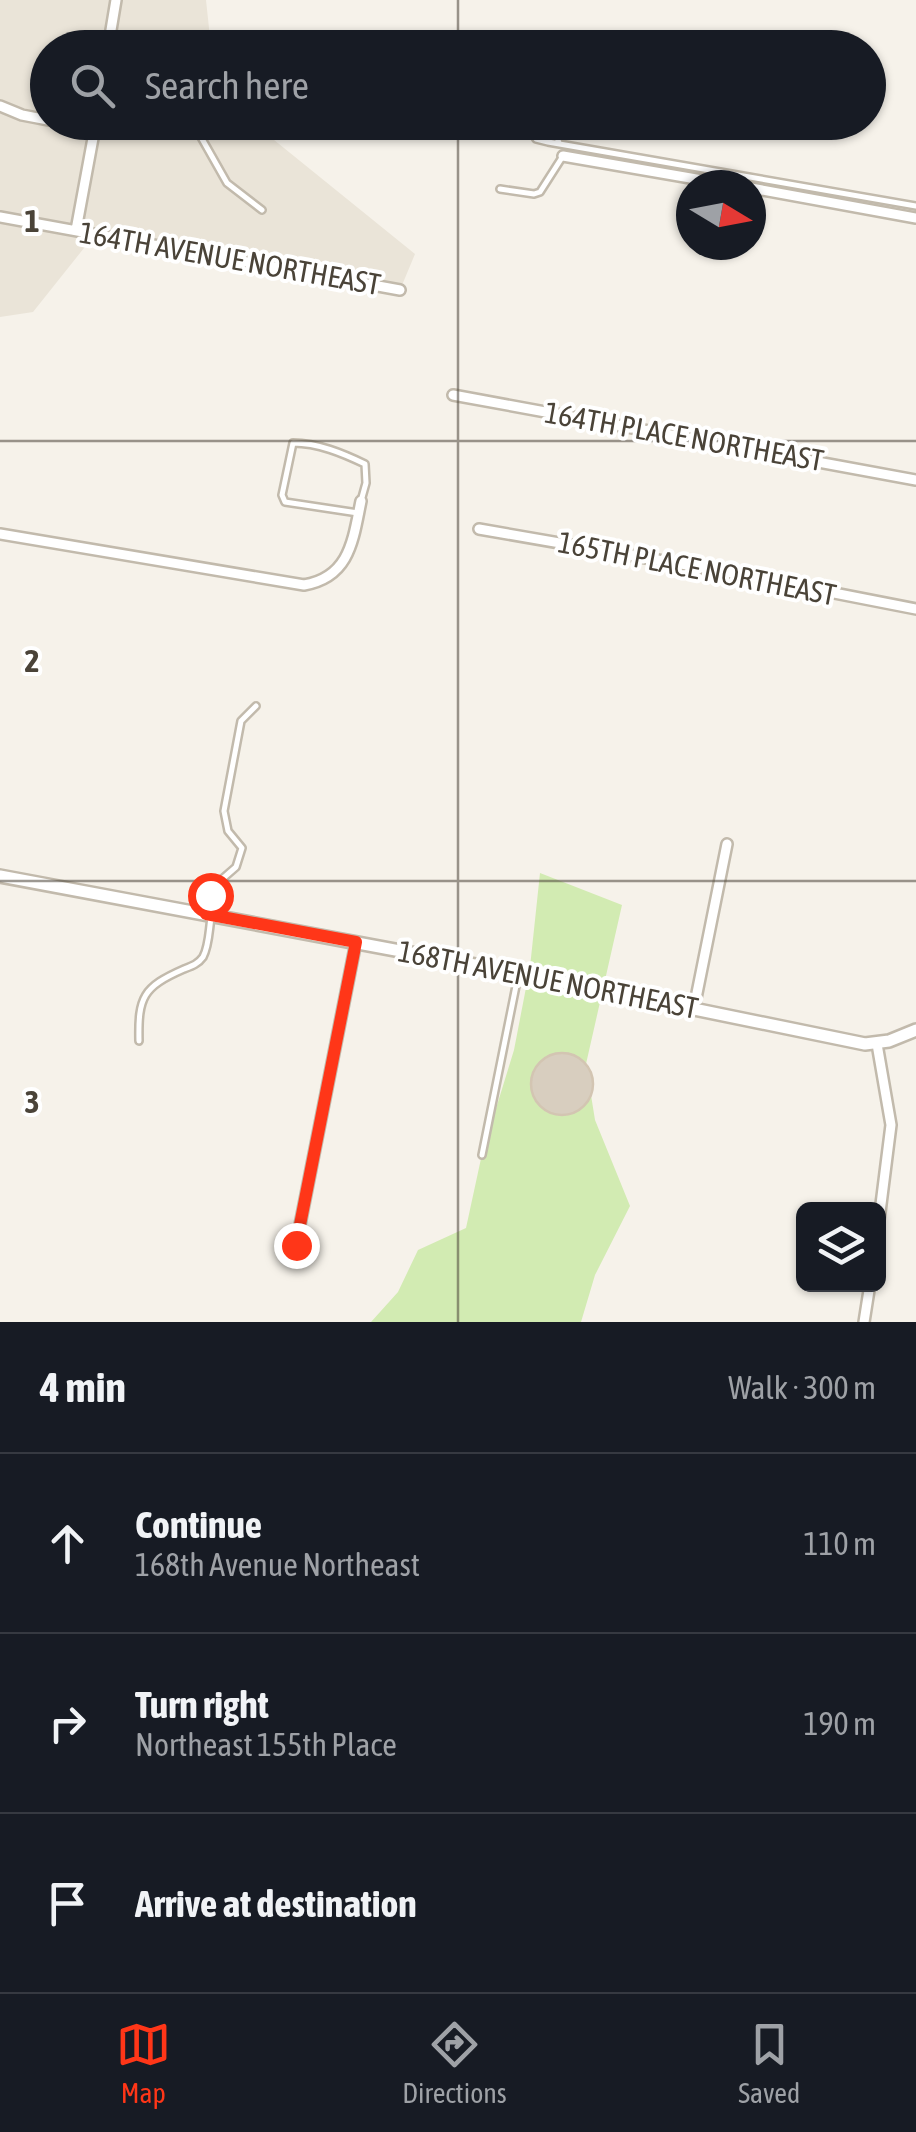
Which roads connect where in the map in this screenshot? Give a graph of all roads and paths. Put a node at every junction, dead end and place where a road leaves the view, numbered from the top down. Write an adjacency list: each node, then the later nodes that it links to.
1 (116, 0): 2 (street)
2 (111, 30)
3 (0, 106): 4 (street)
4 (30, 117)
5 (92, 140): 18 (street)
6 (203, 140): 15 (lane)
7 (542, 140): 9 (lane)
8 (558, 140): 9 (lane)
9 (559, 143): 14 (lane)
10 (562, 156): 11 (street); 12 (lane)
11 (676, 176)
12 (500, 189)
13 (766, 191): 17 (street)
14 (916, 206)
15 (262, 210)
16 (0, 217): 18 (street, 164TH AVENUE NORTHEAST)
17 (916, 218)
18 (76, 230): 19 (street, 164TH AVENUE NORTHEAST)
19 (400, 290)
20 (452, 395): 21 (street, 164TH PLACE NORTHEAST)
21 (916, 480)
22 (361, 500): 23 (street); 23 (lane)
23 (358, 514): 25 (street)
24 (478, 530): 26 (street, 165TH PLACE NORTHEAST)
25 (0, 534)
26 (916, 609)
27 (256, 706): 30 (lane)
28 (727, 844): 33 (street)
29 (0, 876): 30 (street, 168TH AVENUE NORTHEAST)
30 (209, 915): 31 (street, 168TH AVENUE NORTHEAST); 35 (lane)
31 (356, 942): 32 (street, 168TH AVENUE NORTHEAST); 39 (street)
32 (518, 973): 33 (street, 168TH AVENUE NORTHEAST); 37 (lane)
33 (694, 1008): 36 (street, 168TH AVENUE NORTHEAST)
34 (916, 1030): 36 (street)
35 (138, 1041)
36 (877, 1044): 38 (street)
37 (482, 1154)
38 (881, 1202)
39 (296, 1245)
40 (869, 1292): 41 (street)
41 (864, 1322)

